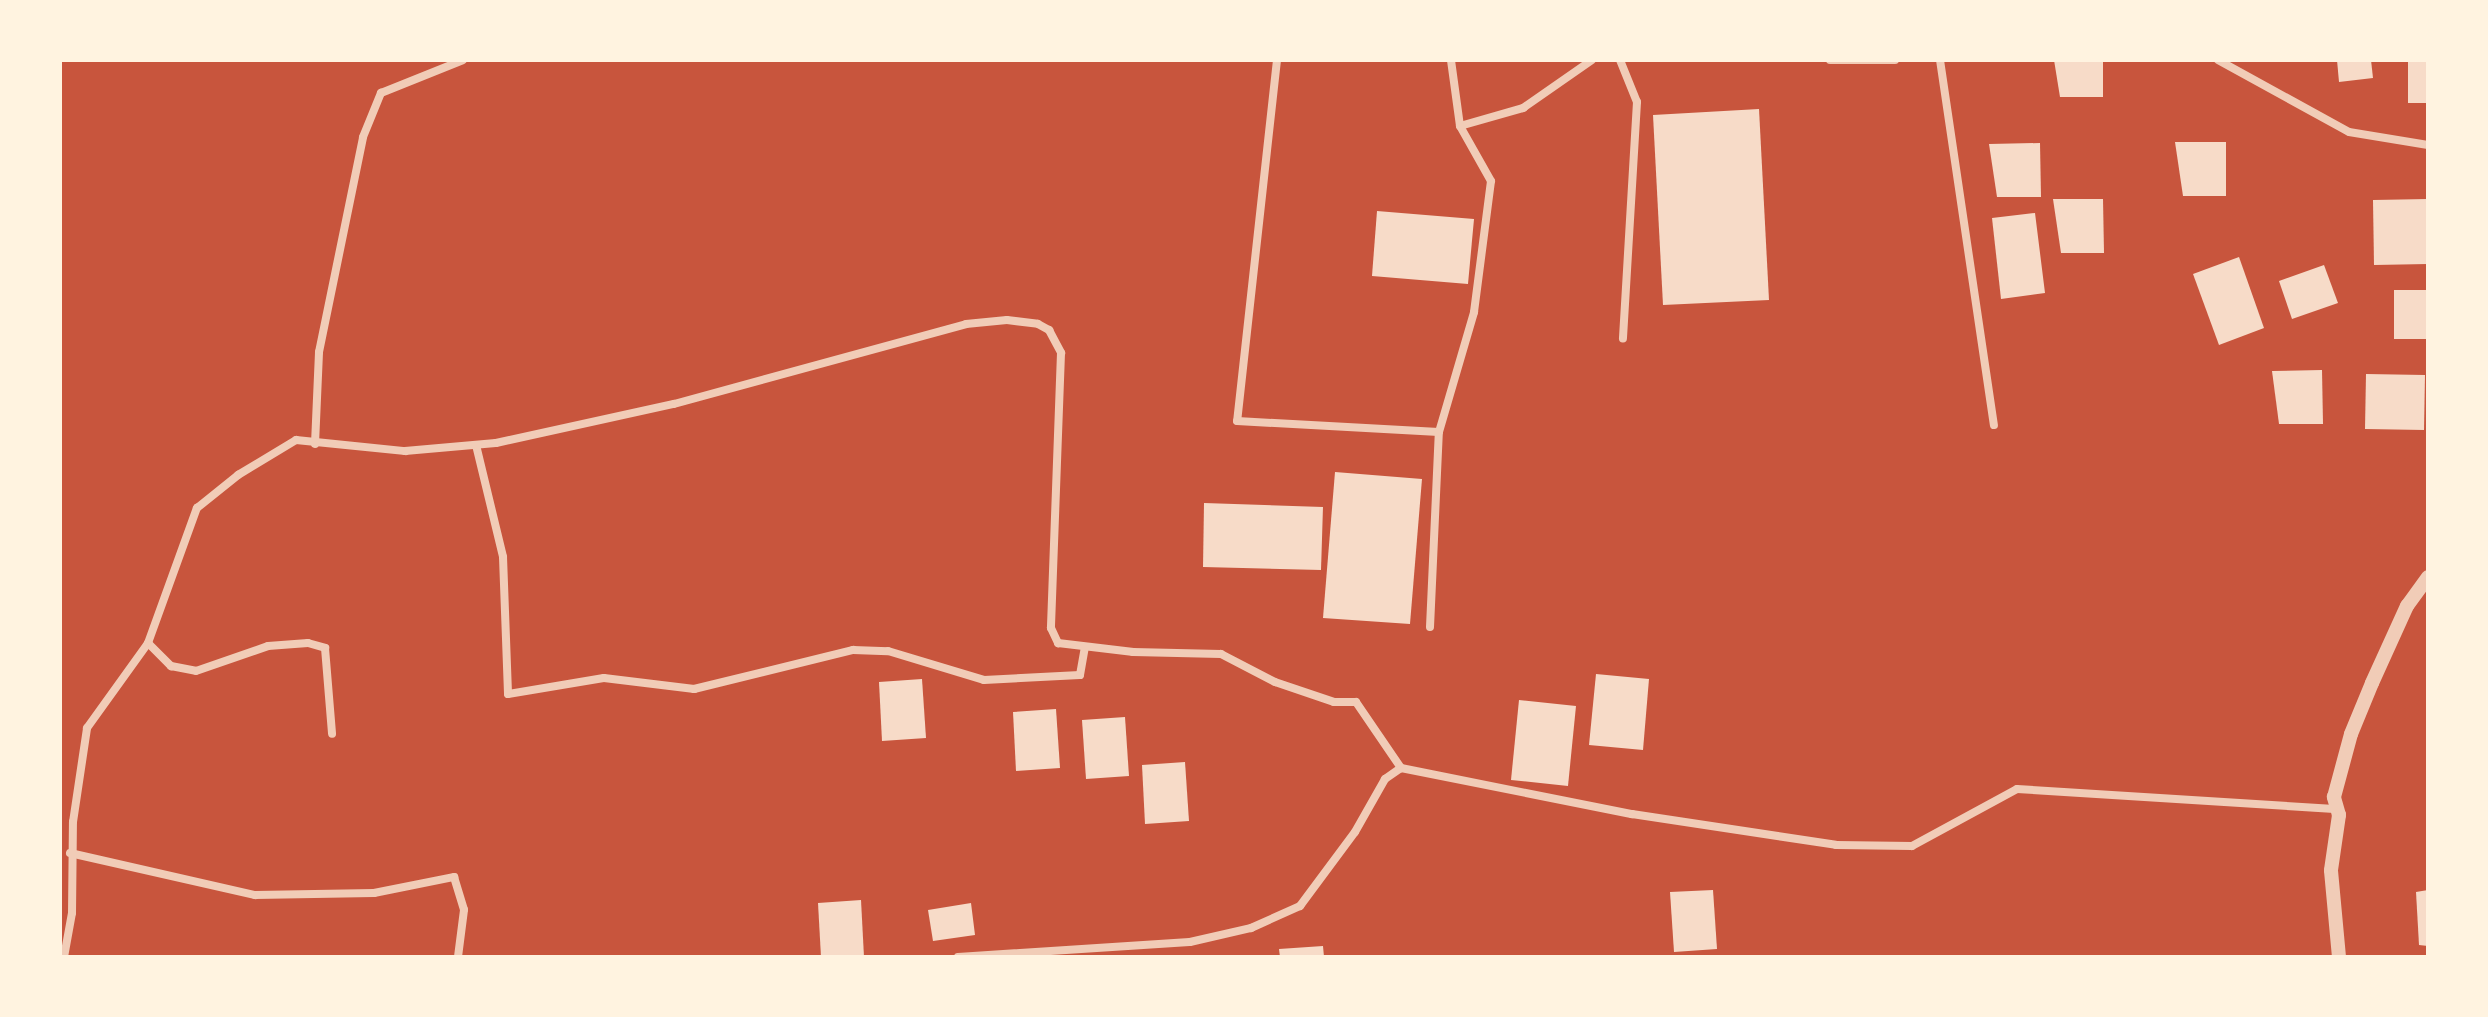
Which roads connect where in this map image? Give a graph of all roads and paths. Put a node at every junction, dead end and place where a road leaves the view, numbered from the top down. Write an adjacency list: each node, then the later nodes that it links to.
1 (463, 60): 15 (street)
2 (1277, 60): 14 (street)
3 (1451, 60): 10 (street)
4 (1592, 60): 10 (street)
5 (1620, 60): 12 (street)
6 (1830, 60): 7 (street)
7 (1895, 60)
8 (1940, 60): 13 (street)
9 (2218, 60): 11 (street)
10 (1460, 126): 14 (street)
11 (2428, 145)
12 (1623, 339)
13 (1994, 425)
14 (1439, 432): 18 (street)
15 (315, 444): 16 (street); 19 (street)
16 (476, 445): 20 (street); 20 (street)
17 (2428, 577): 23 (street)
18 (1430, 627)
19 (148, 643): 21 (street); 24 (street)
20 (1085, 647): 22 (street)
21 (332, 734)
22 (1401, 768): 23 (street); 27 (street)
23 (2338, 809): 28 (street)
24 (70, 853): 25 (street); 26 (street)
25 (64, 957)
26 (458, 957)
27 (958, 957)
28 (2339, 957)

